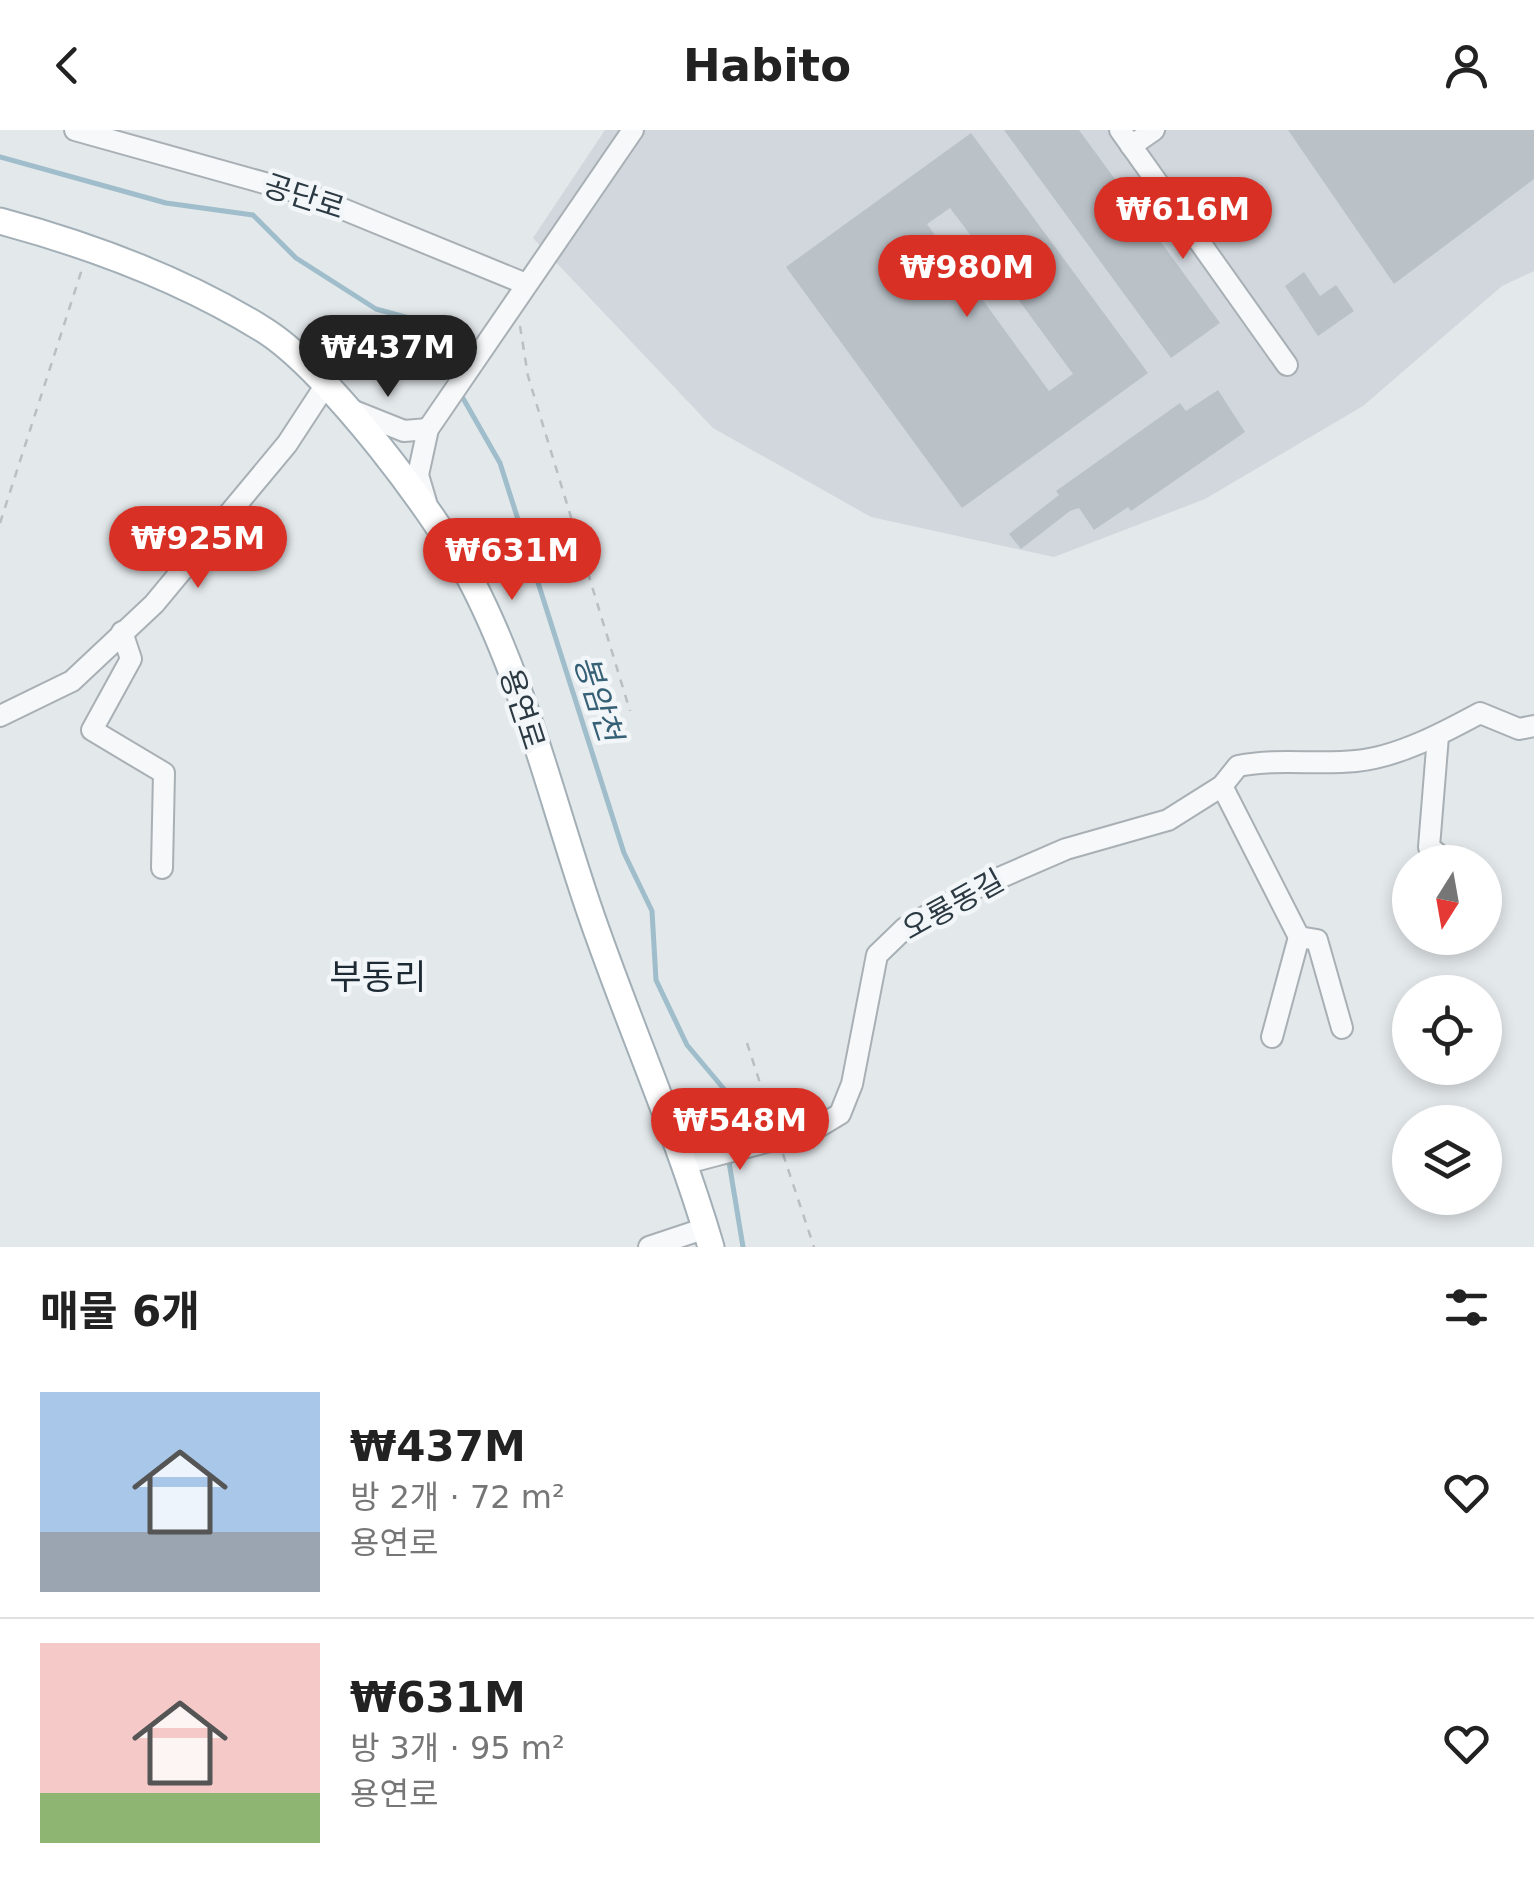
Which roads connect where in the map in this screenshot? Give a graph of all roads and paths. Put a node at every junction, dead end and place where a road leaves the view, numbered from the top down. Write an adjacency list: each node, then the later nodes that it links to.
1 (75, 130): 7 (street, 공단로)
2 (633, 130): 7 (street)
3 (1154, 130): 4 (street)
4 (1126, 138): 8 (street)
5 (0, 222): 6 (main road, 용연로)
6 (90, 245): 9 (main road, 용연로); 12 (path)
7 (518, 296): 10 (street); 14 (path)
8 (1287, 365)
9 (333, 395): 10 (street); 11 (main road, 용연로); 13 (street)
10 (431, 426): 11 (street)
11 (430, 516): 24 (main road, 용연로)
12 (0, 523)
13 (122, 632): 15 (street); 20 (street)
14 (630, 711)
15 (0, 716)
16 (1534, 726): 17 (street, 오룡동길)
17 (1438, 736): 18 (street, 오룡동길); 19 (street)
18 (1222, 786): 21 (street); 24 (street, 오룡동길)
19 (1429, 845)
20 (162, 868)
21 (1299, 937): 22 (street); 23 (street)
22 (1342, 1028)
23 (1272, 1038)
24 (698, 1160): 25 (main road, 용연로)
25 (703, 1235): 26 (street)
26 (658, 1244)

